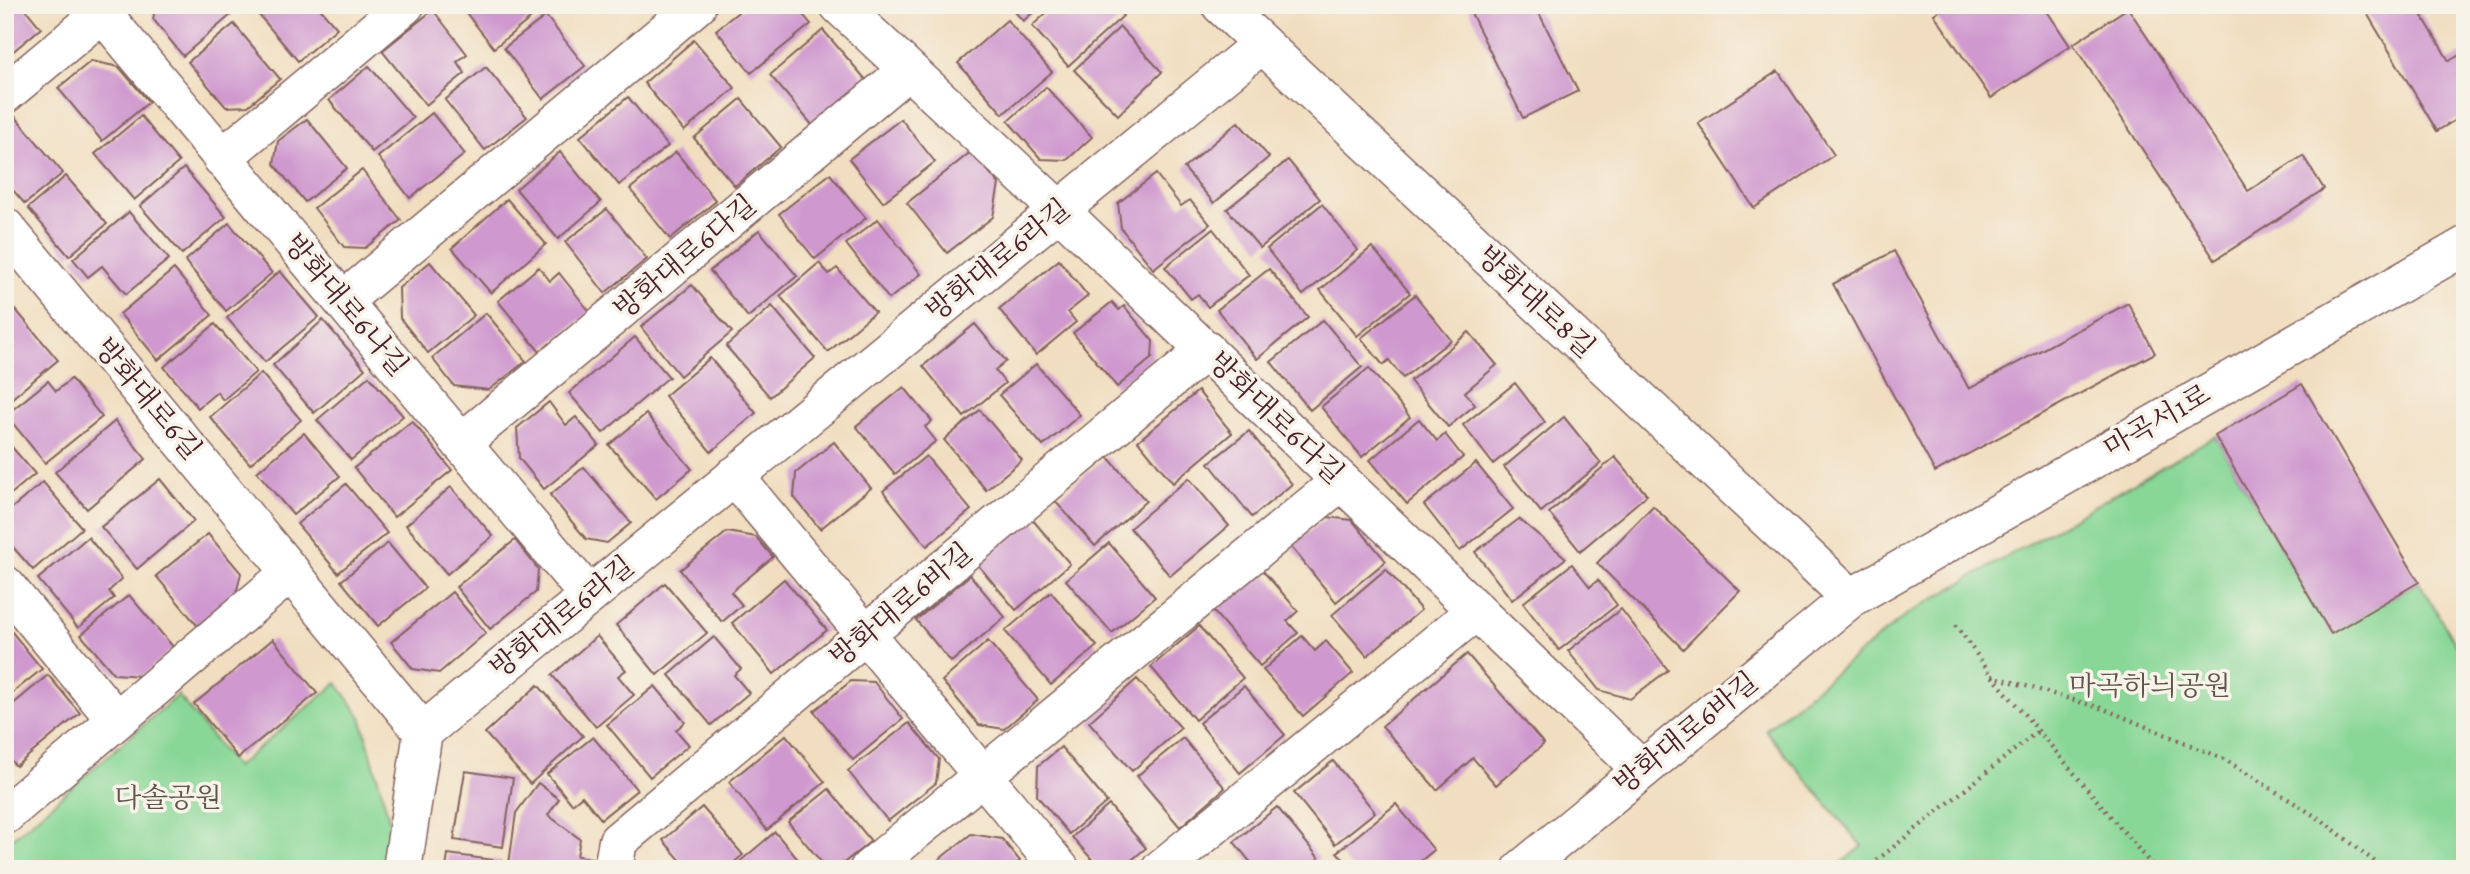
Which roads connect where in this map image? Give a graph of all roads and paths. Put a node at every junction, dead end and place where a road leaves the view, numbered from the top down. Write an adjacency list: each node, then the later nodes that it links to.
1 (405, 5): 9 (street)
2 (697, 5): 13 (street)
3 (839, 5): 7 (street, 방화대로6다길)
4 (1220, 5): 6 (street, 방화대로8길)
5 (107, 9): 8 (street, 방화대로6나길); 9 (street, 방화대로6나길)
6 (1262, 44): 10 (street, 방화대로6라길); 21 (street, 방화대로8길)
7 (908, 70): 10 (street, 방화대로6다길); 15 (street, 방화대로6다길)
8 (5, 94)
9 (222, 158): 13 (street, 방화대로6나길)
10 (1059, 210): 14 (street, 방화대로6다길); 16 (street, 방화대로6라길)
11 (5, 227): 18 (street, 방화대로6길)
12 (2465, 246): 21 (street, 마곡서1로)
13 (342, 301): 15 (street, 방화대로6나길)
14 (1206, 350): 17 (street, 방화대로6다길); 24 (street, 방화대로6바길)
15 (461, 443): 20 (street, 방화대로6나길)
16 (734, 476): 20 (street, 방화대로6라길); 24 (street)
17 (1341, 481): 22 (street, 방화대로6다길); 30 (street)
18 (291, 572): 26 (street); 28 (street, 방화대로6길)
19 (5, 585): 26 (street)
20 (589, 596): 28 (street, 방화대로6라길)
21 (1851, 598): 29 (street, 방화대로6바길)
22 (1476, 611): 29 (street, 방화대로6다길); 36 (street)
23 (1956, 625): 25 (path)
24 (866, 635): 30 (street); 33 (street, 방화대로6바길)
25 (1992, 676): 27 (path); 40 (path)
26 (116, 720): 31 (street)
27 (2038, 731): 38 (path); 39 (path)
28 (422, 732): 32 (street)
29 (1642, 770): 37 (street, 방화대로6바길)
30 (983, 775): 34 (street); 35 (street)
31 (5, 815)
32 (402, 869)
33 (613, 869)
34 (869, 869)
35 (1060, 869)
36 (1161, 869)
37 (1522, 869)
38 (1866, 869)
39 (2155, 869)
40 (2384, 869)

